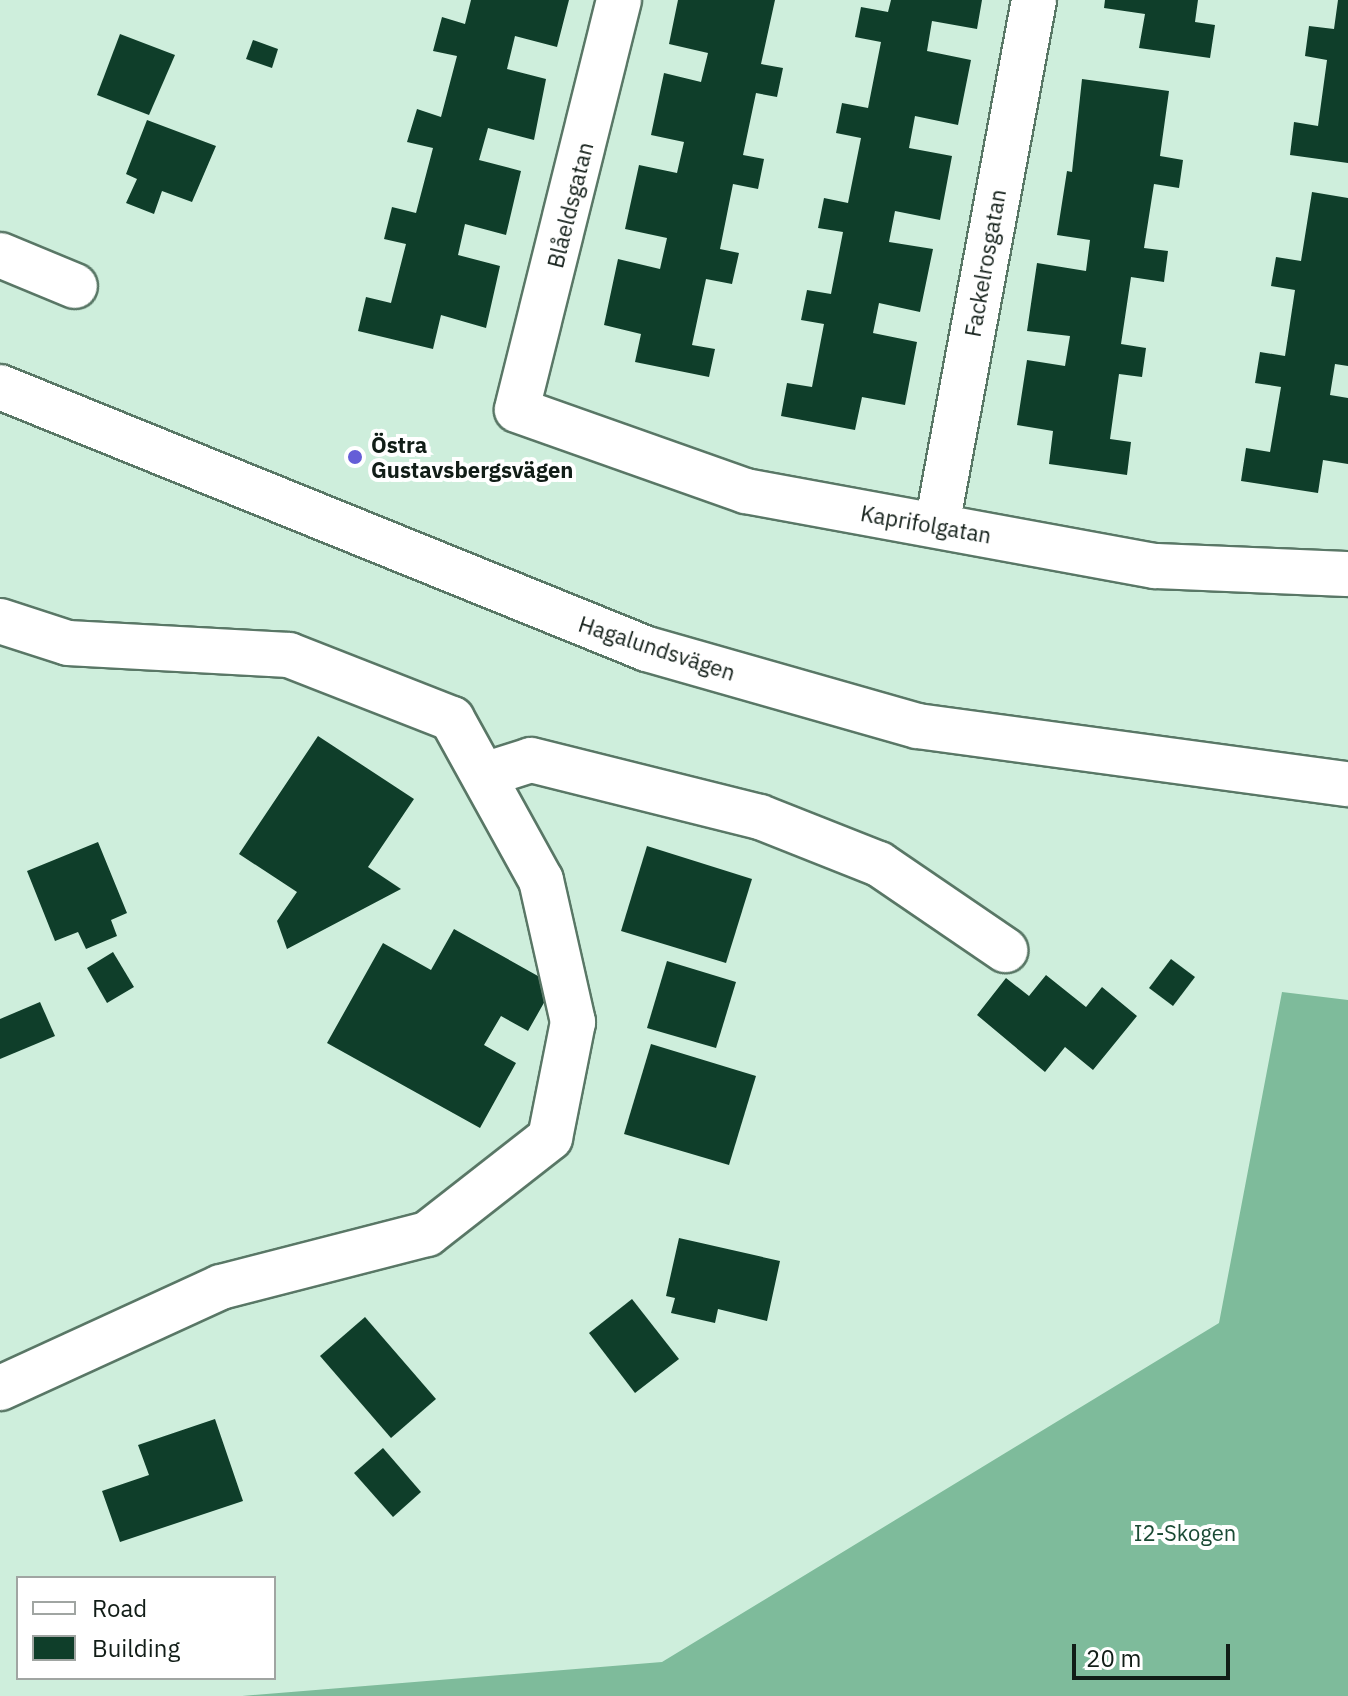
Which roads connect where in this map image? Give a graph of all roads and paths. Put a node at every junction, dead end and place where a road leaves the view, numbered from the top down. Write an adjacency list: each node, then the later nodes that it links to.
1 (619, 0): 6 (street, Blåeldsgatan)
2 (1034, 0): 7 (street, Fackelrosgatan)
3 (0, 255): 4 (street)
4 (75, 286)
5 (2, 397): 11 (street, Hagalundsvägen)
6 (517, 410): 7 (street, Kaprifolgatan)
7 (937, 525): 8 (street, Kaprifolgatan)
8 (1348, 574)
9 (0, 621): 10 (street)
10 (484, 775): 12 (street); 13 (street)
11 (1348, 784)
12 (1005, 950)
13 (0, 1388)

